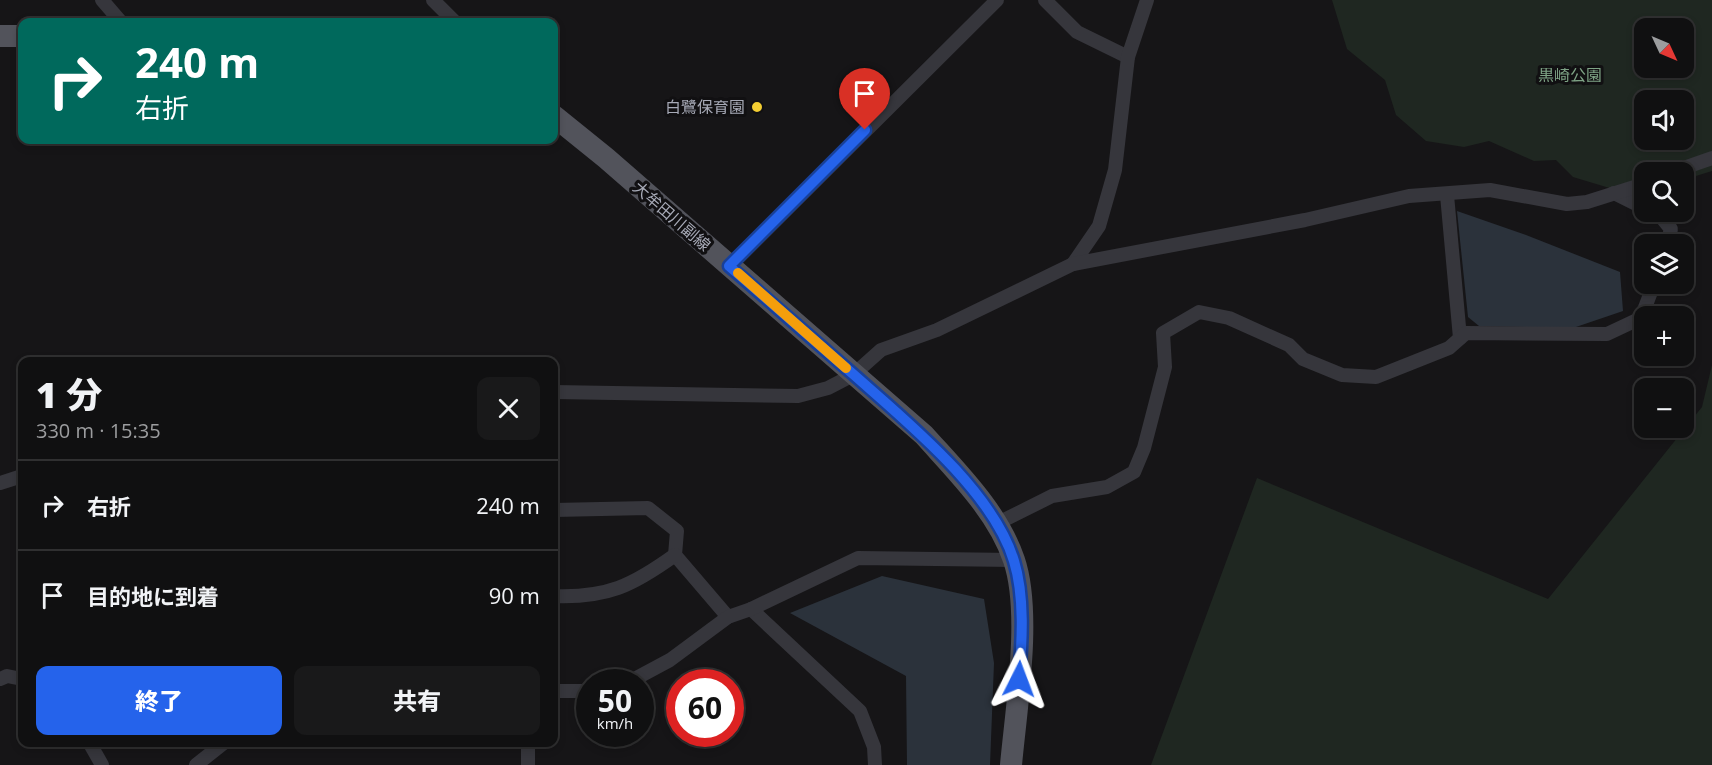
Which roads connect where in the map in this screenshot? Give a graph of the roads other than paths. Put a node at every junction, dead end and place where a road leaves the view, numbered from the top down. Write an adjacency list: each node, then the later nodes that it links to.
1 (102, 0): 6 (street)
2 (433, 0): 7 (street)
3 (997, 0): 19 (street)
4 (1045, 0): 10 (street)
5 (1146, 0): 10 (street)
6 (118, 18)
7 (451, 18)
8 (0, 36): 9 (main road)
9 (18, 36)
10 (1128, 57): 18 (street)
11 (558, 119): 19 (main road, 大牟田川副線)
12 (1712, 158): 13 (street)
13 (1694, 164)
14 (1634, 187): 15 (street)
15 (1614, 194): 16 (street); 17 (street)
16 (1447, 195): 18 (street); 21 (street)
17 (1634, 203)
18 (1073, 264): 22 (street)
19 (729, 266): 22 (main road, 大牟田川副線)
20 (1650, 294): 21 (street)
21 (1460, 338): 27 (street)
22 (853, 375): 23 (street); 27 (main road, 大牟田川副線)
23 (558, 392)
24 (18, 477): 25 (street)
25 (0, 483)
26 (558, 510): 28 (street)
27 (996, 524): 29 (main road, 大牟田川副線)
28 (675, 555): 30 (street); 32 (street)
29 (1014, 560): 31 (street); 45 (main road, 大牟田川副線)
30 (558, 596)
31 (751, 609): 32 (street); 44 (street)
32 (728, 617): 33 (street)
33 (653, 669)
34 (18, 677): 35 (street)
35 (0, 679)
36 (558, 691): 37 (street)
37 (576, 691)
38 (92, 747): 41 (street)
39 (219, 747): 42 (street)
40 (528, 747): 43 (street)
41 (102, 765)
42 (196, 765)
43 (528, 765)
44 (875, 765)
45 (1011, 765)

